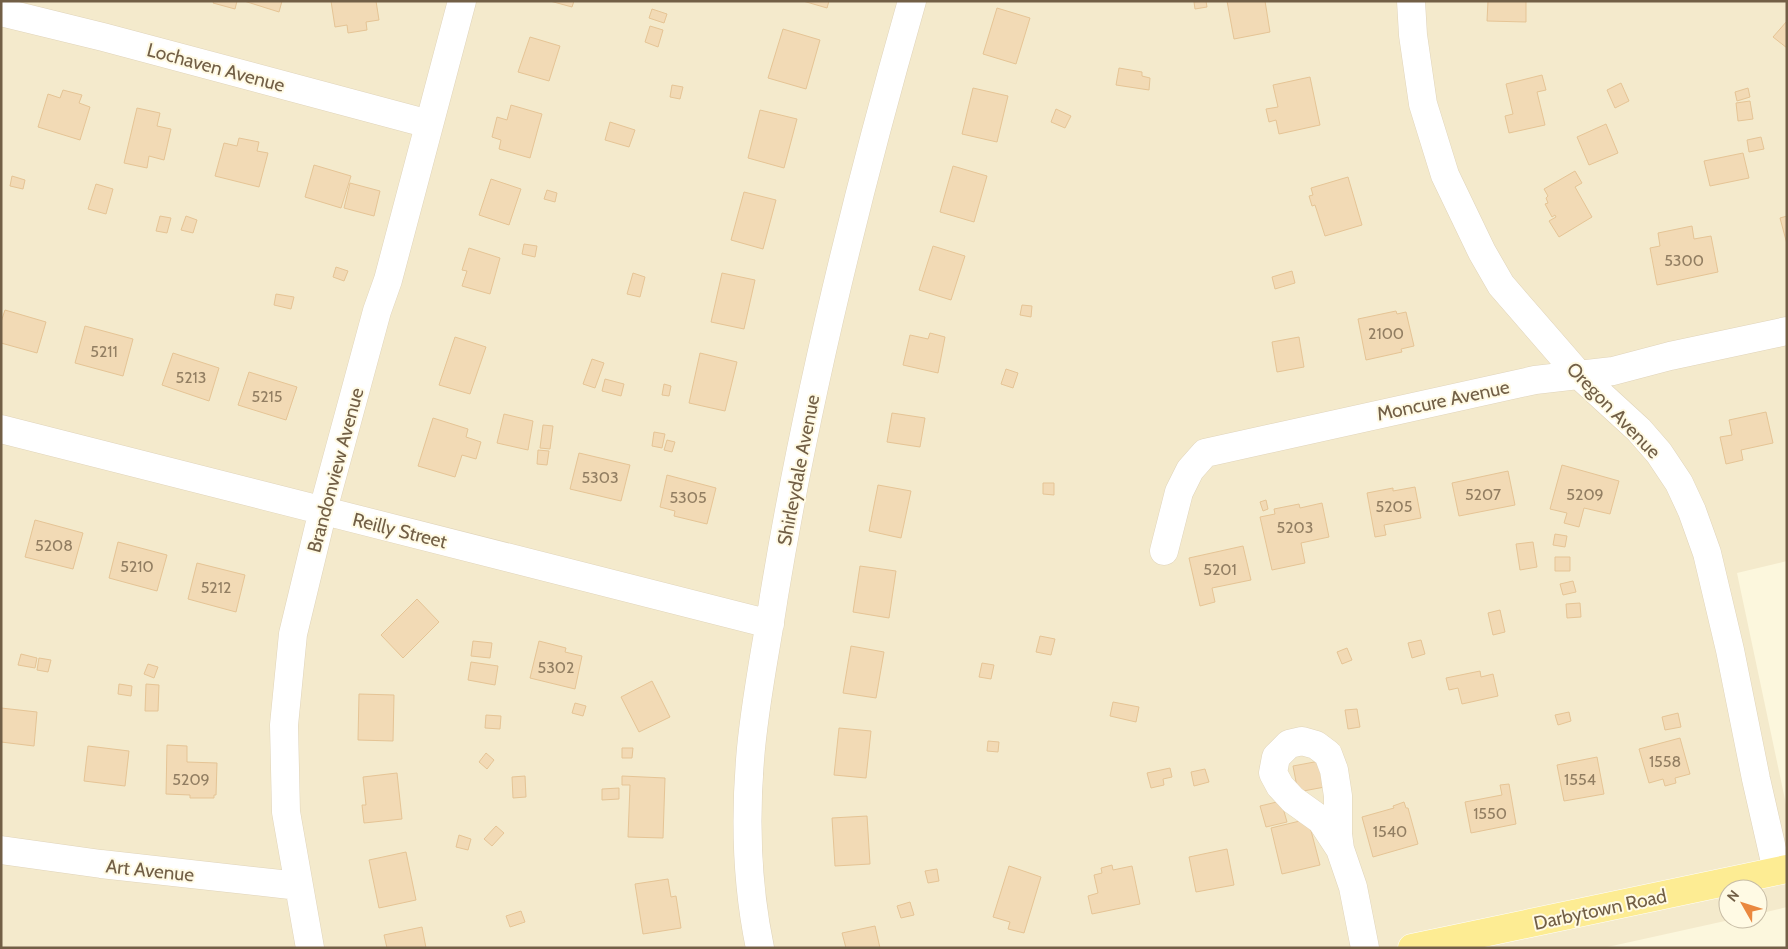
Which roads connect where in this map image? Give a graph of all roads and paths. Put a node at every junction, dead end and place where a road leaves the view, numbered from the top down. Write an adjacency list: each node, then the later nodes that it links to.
1 (462, 1): 5 (street, Brandonview Avenue)
2 (912, 1): 11 (street, Shirleydale Avenue)
3 (1412, 1): 7 (street, Oregon Avenue)
4 (11, 10): 5 (street, Lochaven Avenue)
5 (429, 124): 9 (street, Brandonview Avenue)
6 (1787, 332): 7 (street, Moncure Avenue)
7 (1579, 375): 10 (street, Moncure Avenue); 14 (street, Oregon Avenue)
8 (1, 429): 9 (street, Reilly Street)
9 (323, 510): 11 (street, Reilly Street); 15 (street, Brandonview Avenue)
10 (1164, 551)
11 (770, 624): 17 (street, Shirleydale Avenue)
12 (1340, 849): 18 (street)
13 (1, 850): 15 (street, Art Avenue)
14 (1782, 870): 19 (main road, Darbytown Road)
15 (299, 886): 16 (street, Brandonview Avenue)
16 (310, 948)
17 (760, 948)
18 (1365, 948)
19 (1412, 948)

